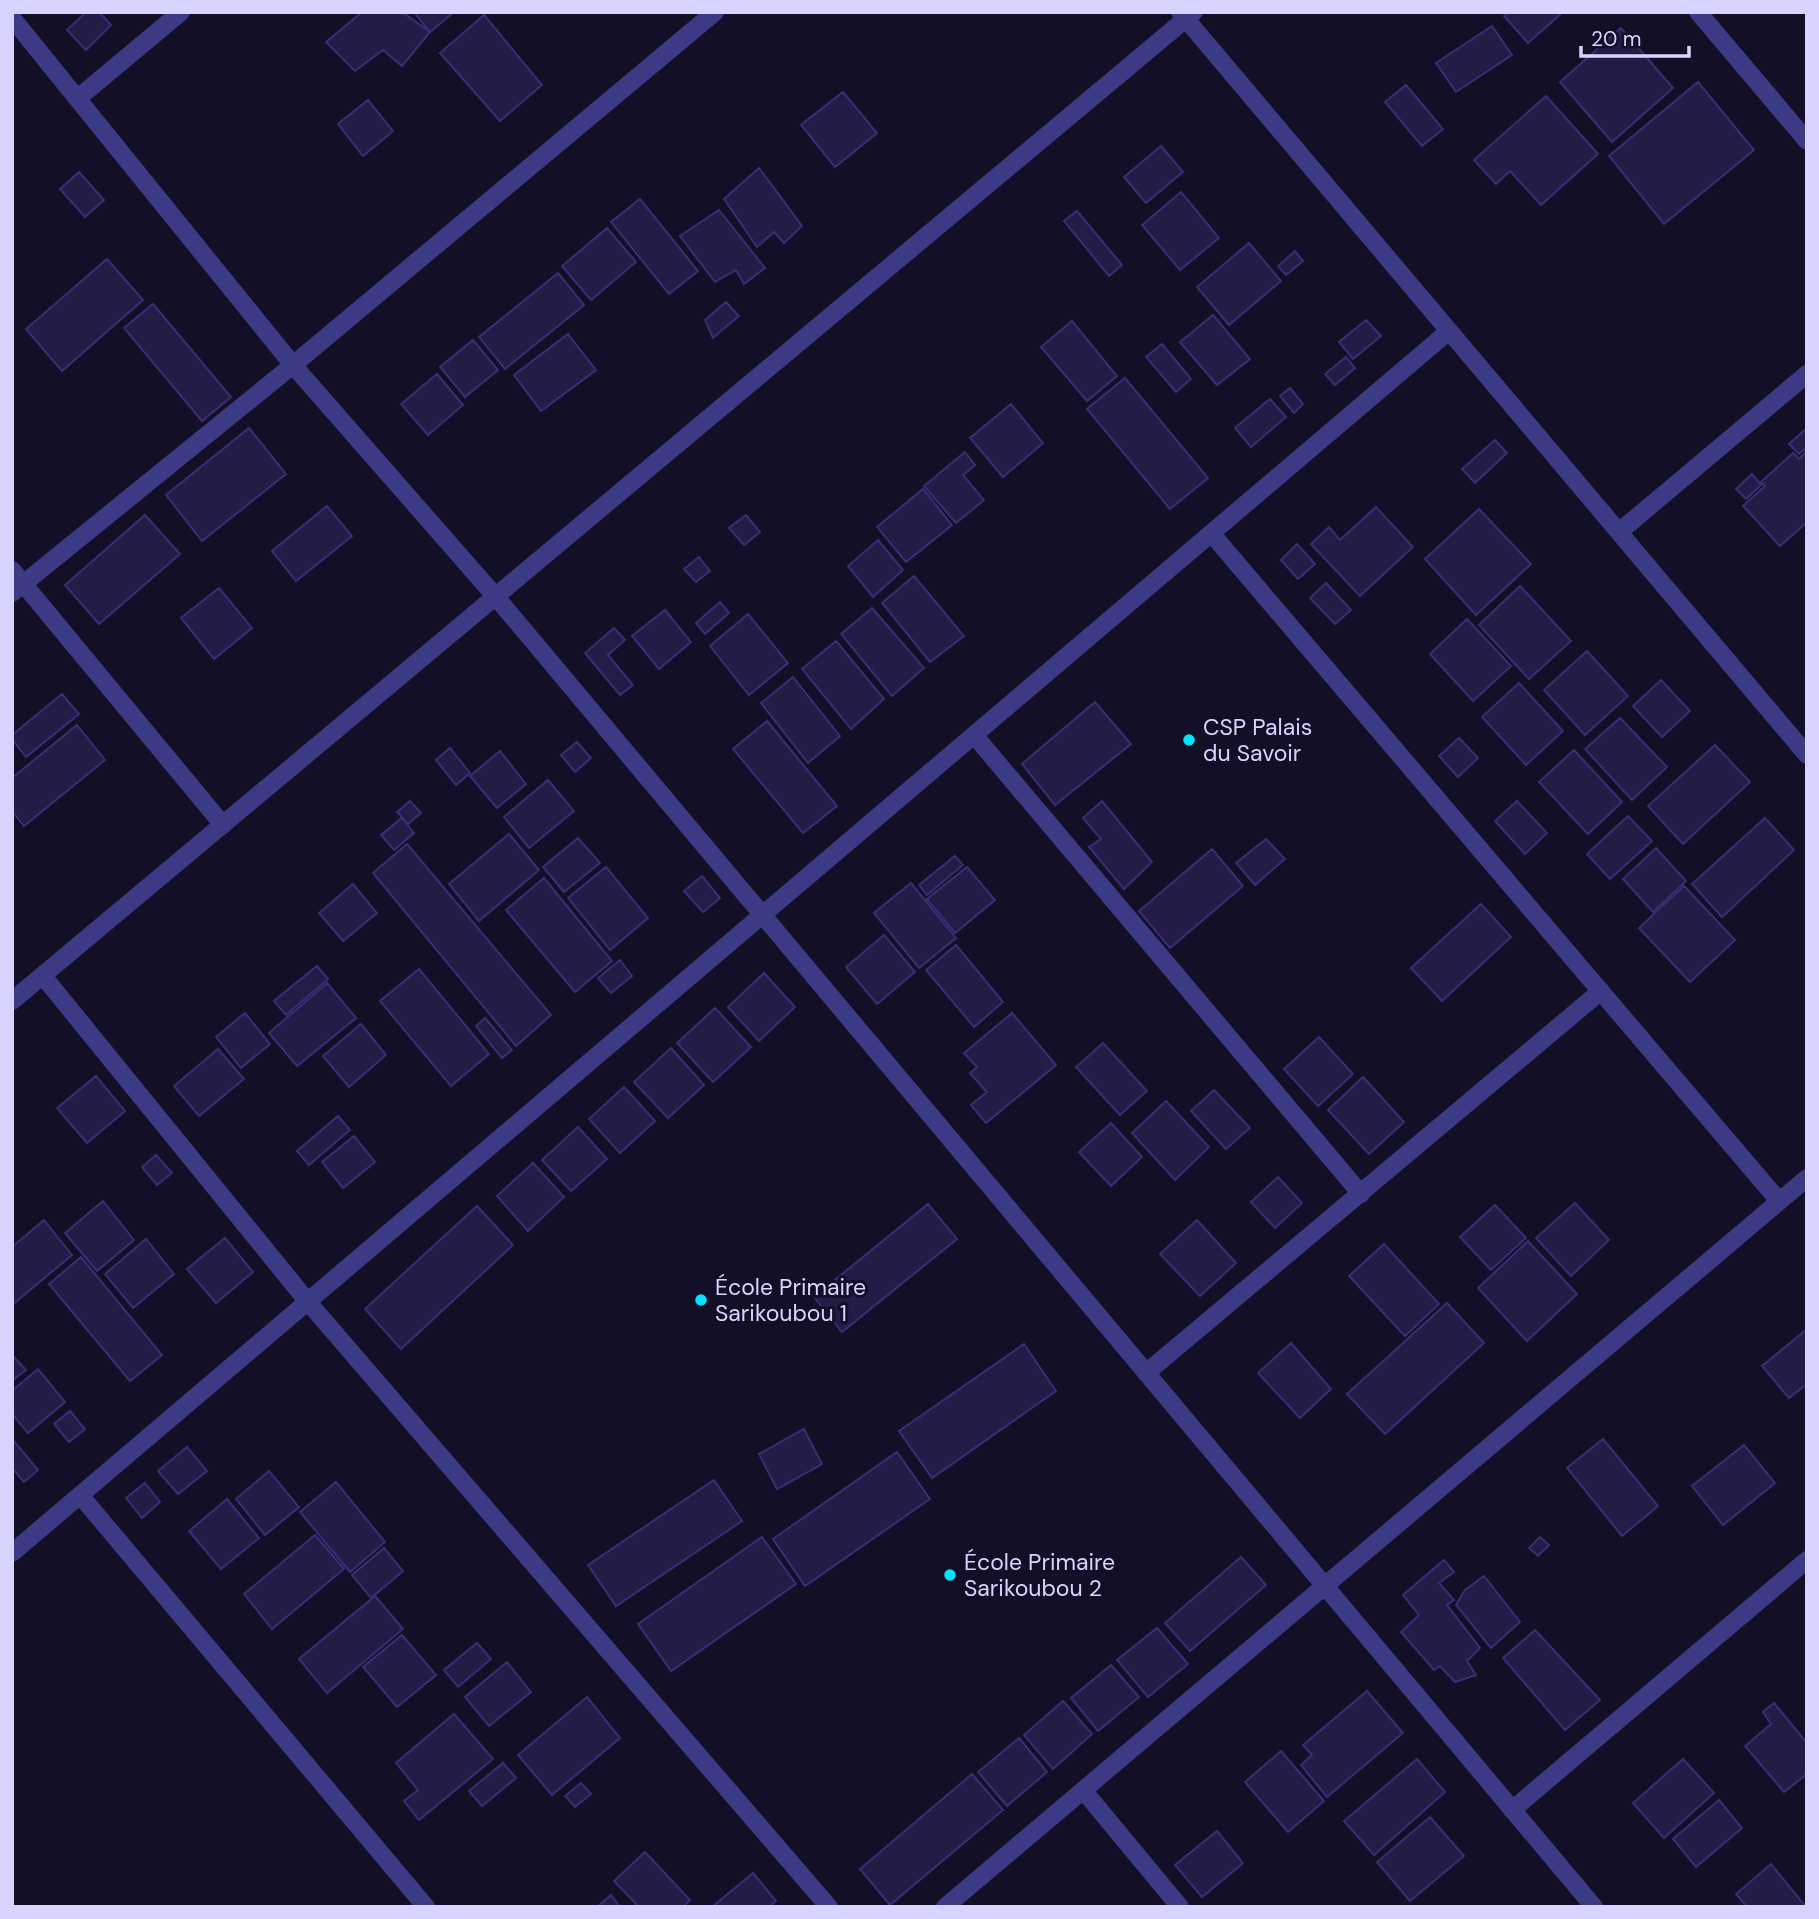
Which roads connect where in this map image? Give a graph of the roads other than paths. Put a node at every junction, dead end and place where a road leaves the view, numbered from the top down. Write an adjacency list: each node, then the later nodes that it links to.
1 (181, 12): 6 (street)
2 (715, 12): 9 (street)
3 (1698, 12): 7 (street)
4 (1187, 15): 8 (street); 14 (street)
5 (12, 18): 6 (street)
6 (78, 98): 9 (street)
7 (1807, 141)
8 (1449, 331): 11 (street); 12 (street)
9 (293, 365): 13 (street); 14 (street)
10 (1807, 374): 11 (street)
11 (1619, 532): 16 (street)
12 (1211, 533): 15 (street); 20 (street)
13 (16, 582): 17 (street)
14 (496, 597): 17 (street); 18 (street)
15 (974, 735): 18 (street); 23 (street)
16 (1807, 755)
17 (223, 825): 19 (street)
18 (763, 915): 25 (street); 26 (street)
19 (43, 976): 21 (street); 25 (street)
20 (1601, 991): 23 (street); 24 (street)
21 (12, 1001)
22 (1807, 1178): 24 (street)
23 (1361, 1194): 26 (street)
24 (1779, 1201): 30 (street)
25 (307, 1302): 27 (street); 34 (street)
26 (1146, 1373): 30 (street)
27 (80, 1495): 28 (street); 33 (street)
28 (12, 1553)
29 (1807, 1560): 32 (street)
30 (1324, 1586): 31 (street); 32 (street)
31 (1083, 1790): 35 (street); 36 (street)
32 (1512, 1810): 37 (street)
33 (426, 1907)
34 (829, 1907)
35 (944, 1907)
36 (1180, 1907)
37 (1594, 1907)

